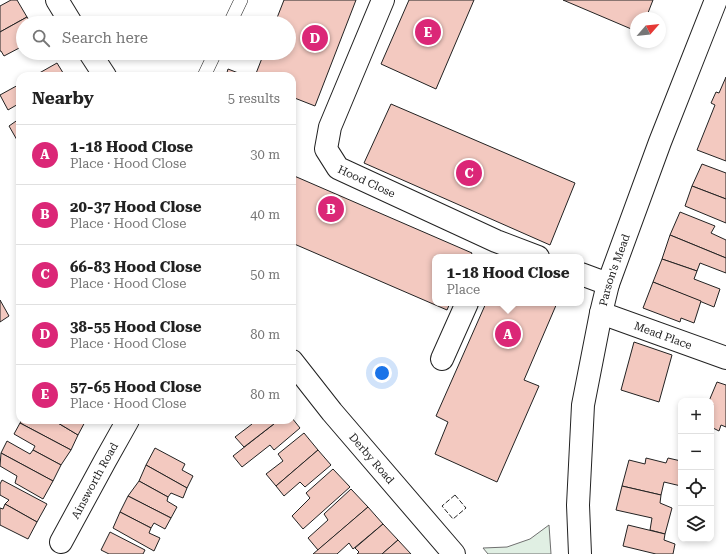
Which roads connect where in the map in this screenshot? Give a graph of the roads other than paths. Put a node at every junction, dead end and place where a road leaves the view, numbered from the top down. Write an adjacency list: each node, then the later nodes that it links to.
1 (57, 0): 5 (street)
2 (241, 0): 6 (lane)
3 (383, 0): 11 (street, Hood Close)
4 (716, 0): 14 (street, Parson's Mead)
5 (67, 16)
6 (233, 16)
7 (95, 60): 9 (street)
8 (212, 60): 10 (lane)
9 (102, 72)
10 (206, 72)
11 (492, 249): 12 (street, Hood Close)
12 (521, 254)
13 (584, 275): 14 (street)
14 (608, 284): 16 (street, Parson's Mead)
15 (466, 306): 18 (street)
16 (601, 313): 17 (street, Mead Place); 23 (street, Parson's Mead)
17 (726, 358)
18 (442, 359)
19 (296, 366): 22 (street, Derby Road)
20 (126, 424): 21 (street, Ainsworth Road)
21 (61, 542)
22 (454, 554)
23 (580, 554)

